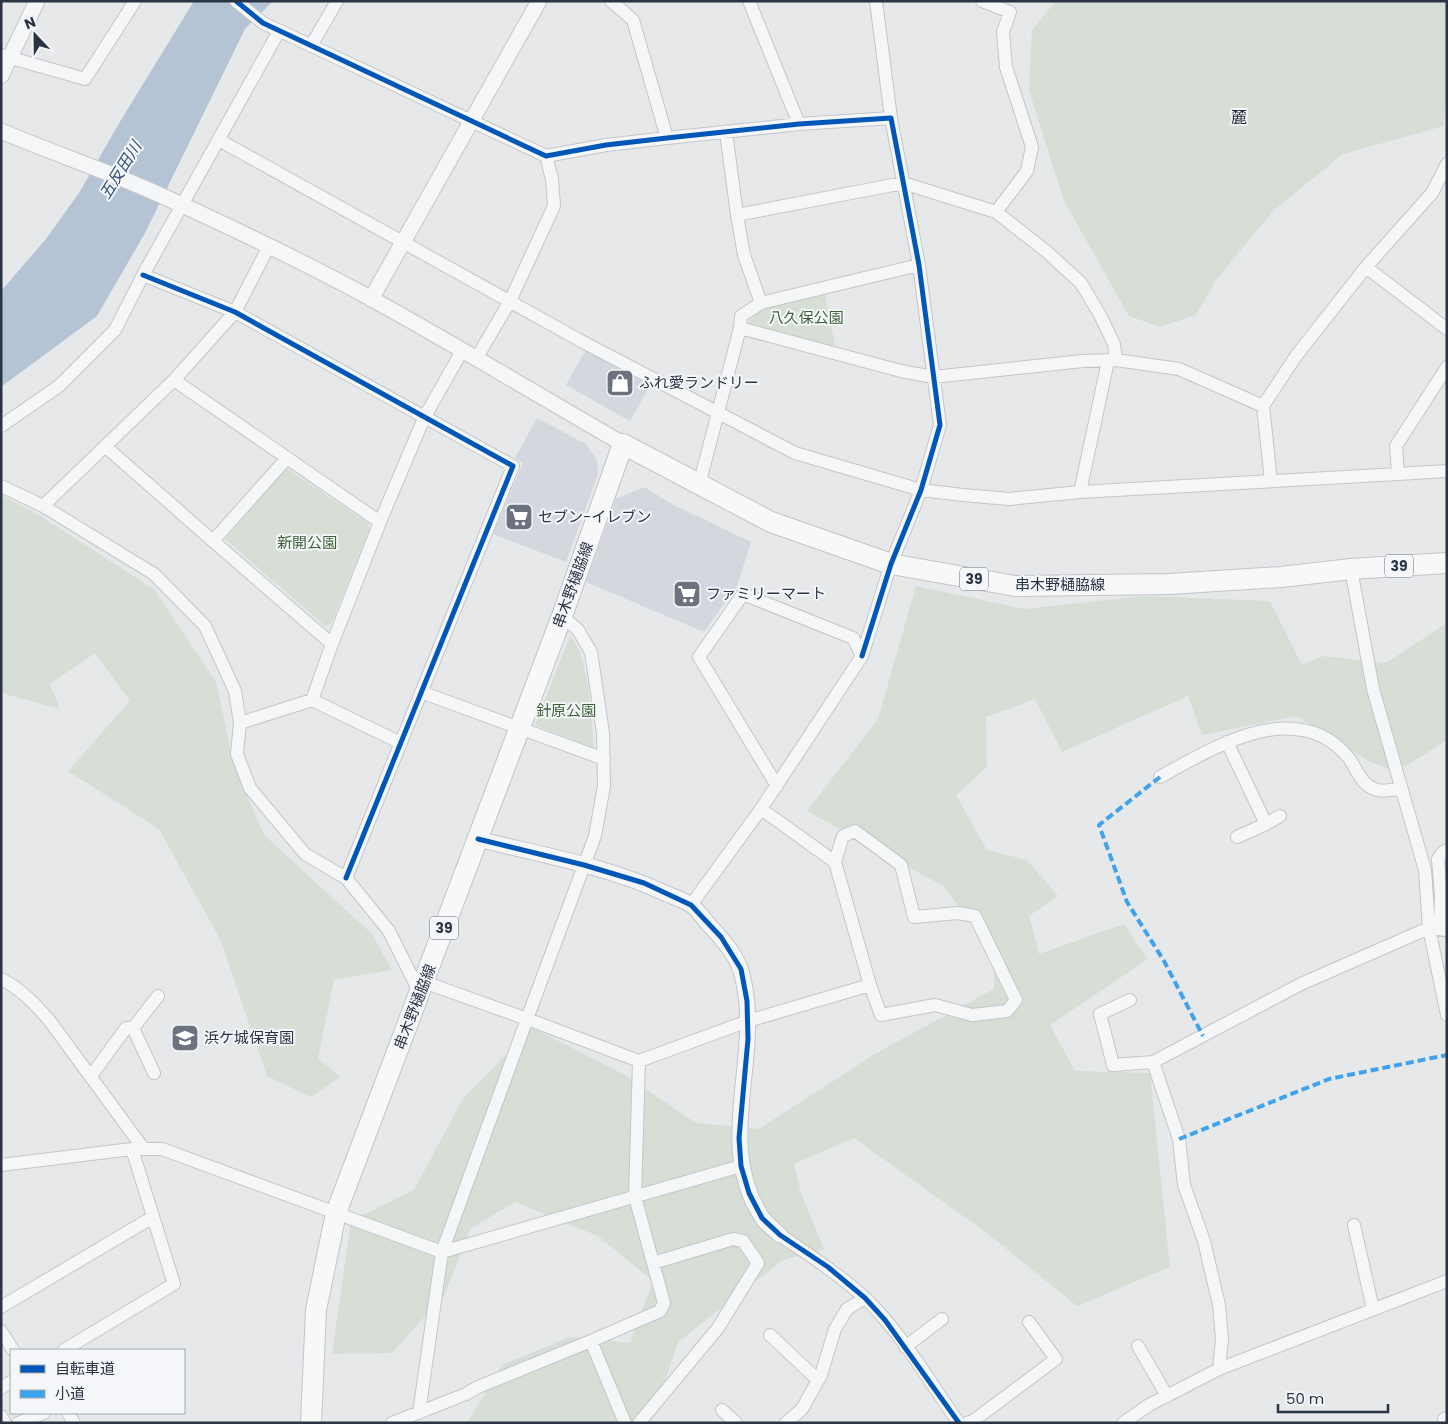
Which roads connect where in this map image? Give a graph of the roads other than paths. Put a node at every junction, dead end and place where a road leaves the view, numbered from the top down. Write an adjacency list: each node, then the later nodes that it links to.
1 (37, 1): 12 (street)
2 (135, 1): 12 (street)
3 (236, 1): 10 (street)
4 (337, 1): 11 (street)
5 (539, 1): 15 (street)
6 (611, 1): 19 (street)
7 (749, 1): 16 (street)
8 (876, 1): 14 (street)
9 (982, 1): 25 (street)
10 (278, 31): 11 (street); 20 (street)
11 (310, 46): 15 (street)
12 (6, 56): 13 (street)
13 (1, 76)
14 (891, 118): 16 (street); 23 (street)
15 (471, 122): 21 (street); 27 (street)
16 (798, 124): 18 (street)
17 (1, 131): 24 (street)
18 (726, 132): 19 (street); 26 (street)
19 (668, 138): 21 (street)
20 (219, 140): 24 (street); 27 (street)
21 (546, 156): 33 (street)
22 (1447, 164): 30 (street)
23 (903, 183): 25 (street); 26 (street); 29 (street)
24 (176, 202): 28 (street); 31 (street)
25 (996, 212): 40 (street)
26 (737, 215): 34 (street)
27 (404, 242): 32 (street); 33 (street)
28 (269, 246): 32 (street); 35 (street)
29 (919, 266): 34 (street); 42 (street)
30 (1366, 267): 37 (street); 44 (street)
31 (143, 275): 35 (street); 47 (street)
32 (371, 299): 38 (street)
33 (510, 301): 39 (street); 45 (street)
34 (761, 303): 36 (street)
35 (235, 312): 43 (street); 46 (street)
36 (740, 328): 42 (street); 45 (street)
37 (1447, 329)
38 (462, 351): 39 (street); 46 (street)
39 (476, 359): 48 (street)
40 (1112, 360): 42 (street); 44 (street); 57 (street)
41 (1447, 367): 52 (street)
42 (932, 377): 56 (street)
43 (174, 380): 49 (street); 50 (street)
44 (1264, 406): 53 (street)
45 (718, 412): 54 (street); 56 (street)
46 (424, 418): 59 (street); 67 (street)
47 (1, 426)
48 (624, 444): 54 (main road, 串木野樋脇線 / 39); 64 (main road, 串木野樋脇線 / 39)
49 (106, 446): 58 (street); 60 (street)
50 (287, 458): 59 (street); 60 (street)
51 (1447, 471): 52 (street)
52 (1398, 474): 53 (street)
53 (1271, 481): 57 (street)
54 (699, 485): 62 (main road, 串木野樋脇線 / 39)
55 (1, 486): 58 (street)
56 (921, 490): 57 (street); 62 (street)
57 (1080, 492)
58 (43, 506): 69 (street)
59 (380, 522): 65 (street)
60 (212, 541): 65 (street)
61 (1447, 563): 63 (main road, 串木野樋脇線 / 39)
62 (891, 564): 63 (main road, 串木野樋脇線 / 39); 66 (street)
63 (1351, 569): 76 (street)
64 (562, 616): 70 (main road, 串木野樋脇線 / 39); 73 (street)
65 (332, 644): 68 (street)
66 (862, 656): 75 (street); 75 (street)
67 (422, 692): 70 (street); 72 (street)
68 (312, 700): 69 (street); 72 (street)
69 (240, 723): 85 (street)
70 (520, 728): 73 (street); 81 (main road, 串木野樋脇線 / 39)
71 (1227, 742): 74 (street); 76 (street); 79 (street)
72 (401, 743): 85 (street)
73 (604, 760): 84 (street)
74 (1160, 777)
75 (777, 786): 77 (street)
76 (1401, 789): 87 (street)
77 (761, 809): 83 (street); 86 (street)
78 (1280, 816): 79 (street)
79 (1266, 824): 80 (street)
80 (1237, 838)
81 (478, 839): 84 (street); 90 (main road, 串木野樋脇線 / 39)
82 (1447, 850): 87 (street)
83 (835, 862): 89 (street); 89 (street)
84 (584, 865): 86 (street); 94 (street)
85 (346, 878): 90 (street)
86 (691, 905): 95 (street)
87 (1439, 929): 93 (street); 98 (street)
88 (1, 978): 100 (street)
89 (870, 984): 95 (street)
90 (422, 987): 94 (street); 105 (main road, 串木野樋脇線 / 39)
91 (158, 996): 96 (street)
92 (1130, 1000): 98 (street)
93 (1447, 1015)
94 (527, 1019): 97 (street); 109 (street)
95 (748, 1021): 97 (street); 103 (street)
96 (133, 1028): 99 (street); 100 (street)
97 (639, 1061): 104 (street)
98 (1153, 1062): 124 (street)
99 (154, 1073)
100 (91, 1076): 101 (street)
101 (138, 1148): 102 (street); 105 (street); 106 (street)
102 (1, 1165)
103 (741, 1166): 104 (street); 108 (street)
104 (635, 1197): 109 (street); 110 (street)
105 (336, 1213): 109 (street); 133 (main road, 串木野樋脇線 / 39)
106 (152, 1217): 113 (street); 123 (street)
107 (1354, 1224): 114 (street)
108 (780, 1235): 112 (street)
109 (442, 1252): 128 (street)
110 (653, 1263): 119 (street); 136 (street)
111 (1447, 1281): 114 (street)
112 (865, 1298): 121 (street); 125 (street)
113 (1, 1307)
114 (1373, 1309): 124 (street)
115 (942, 1320): 121 (street)
116 (1029, 1322): 140 (street)
117 (1, 1330): 122 (street)
118 (770, 1335): 125 (street)
119 (590, 1341): 128 (street); 135 (street)
120 (1138, 1346): 126 (street)
121 (906, 1347): 139 (street)
122 (12, 1349)
123 (66, 1349)
124 (1219, 1369): 126 (street)
125 (818, 1380): 138 (street)
126 (1167, 1396): 141 (street)
127 (722, 1410): 137 (street)
128 (419, 1413): 134 (street)
129 (41, 1414): 132 (street)
130 (1, 1416): 131 (street)
131 (5, 1423)
132 (18, 1423)
133 (311, 1423)
134 (392, 1423)
135 (626, 1423)
136 (639, 1423)
137 (736, 1423)
138 (786, 1423)
139 (959, 1423)
140 (967, 1423)
141 (1123, 1423)

